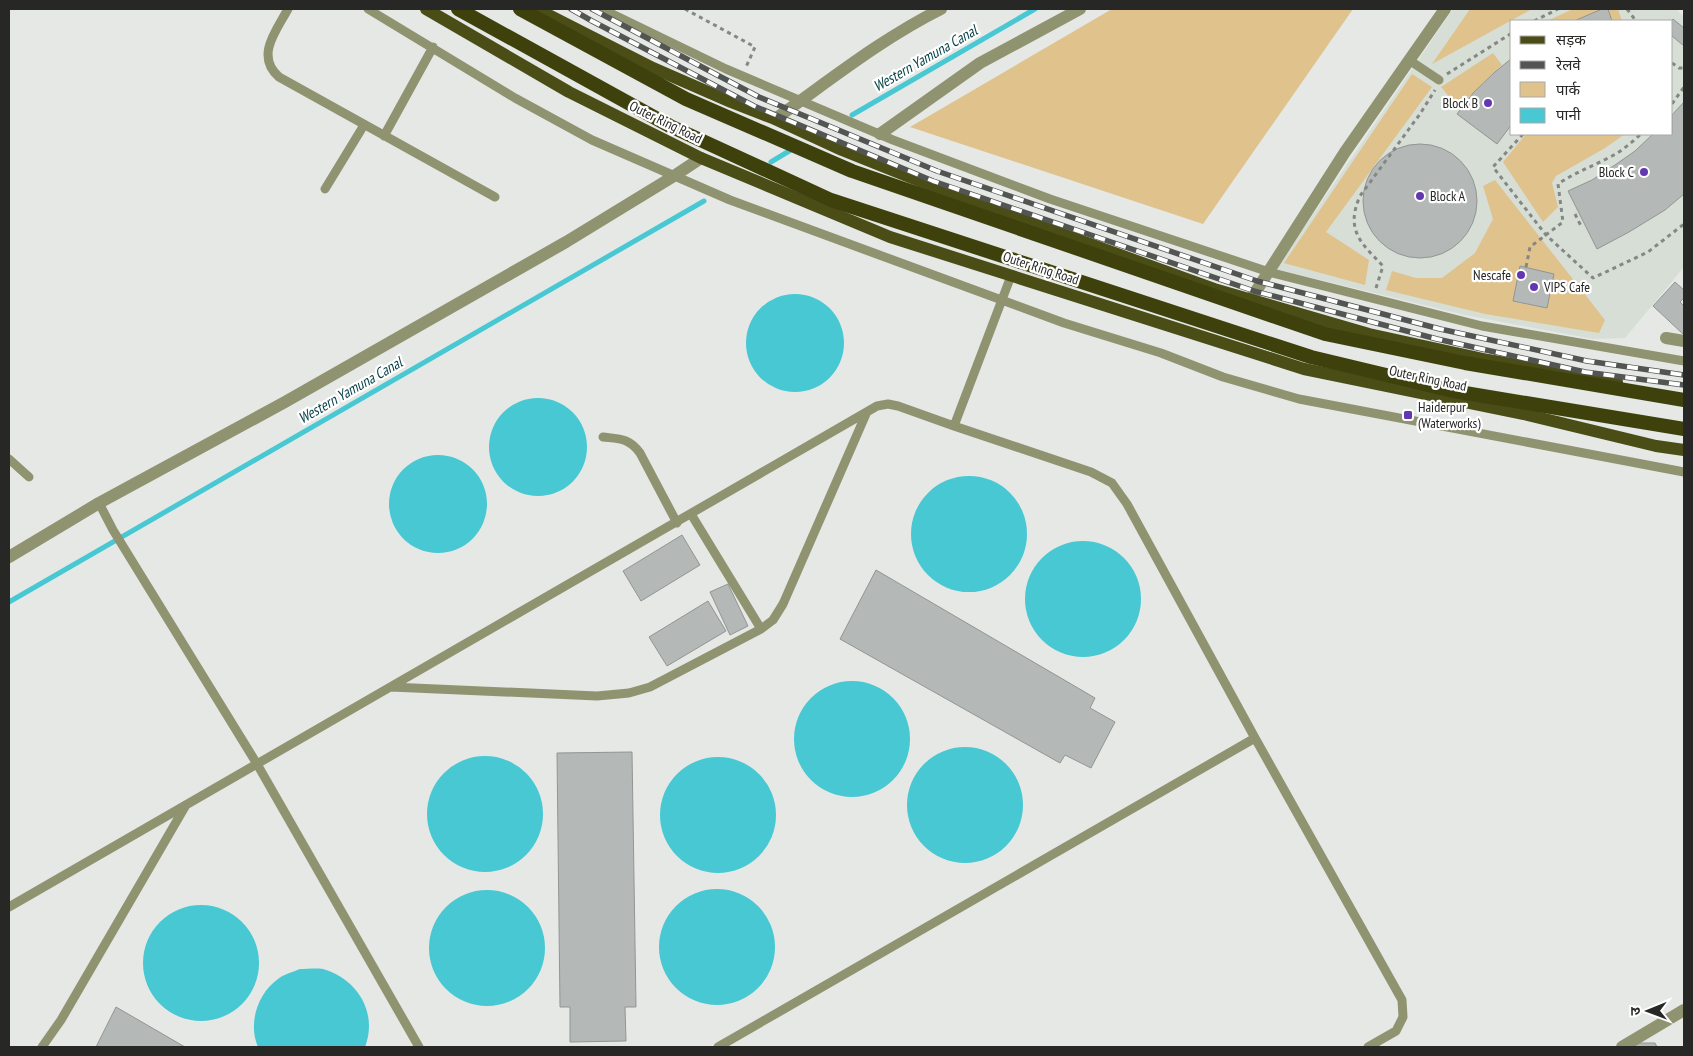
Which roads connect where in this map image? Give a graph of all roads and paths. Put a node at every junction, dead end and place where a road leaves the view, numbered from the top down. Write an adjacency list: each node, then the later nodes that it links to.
1 (288, 9): 25 (lane)
2 (368, 9): 17 (lane)
3 (426, 9): 30 (main road, Outer Ring Road)
4 (458, 9): 51 (highway, Outer Ring Road)
5 (520, 9): 48 (highway, Outer Ring Road)
6 (537, 9): 24 (main road)
7 (602, 9): 19 (lane)
8 (685, 9): 19 (path)
9 (940, 9): 22 (street)
10 (1080, 9): 26 (street)
11 (1445, 9): 18 (street)
12 (1558, 9): 14 (path)
13 (1627, 9): 15 (path)
14 (1536, 20)
15 (1635, 20)
16 (1510, 34): 20 (path)
17 (433, 47): 29 (lane); 31 (lane)
18 (1409, 60): 20 (lane); 39 (street)
19 (742, 75): 22 (lane)
20 (1439, 80): 41 (path)
21 (1684, 87): 23 (path)
22 (802, 100): 24 (street); 26 (lane)
23 (1673, 103)
24 (775, 119): 42 (main road)
25 (364, 125): 29 (lane); 32 (lane)
26 (880, 134): 39 (lane)
27 (1522, 135): 37 (path)
28 (1639, 135): 37 (path)
29 (384, 136): 33 (lane)
30 (701, 158): 31 (street); 40 (main road, Outer Ring Road)
31 (674, 176): 43 (lane); 57 (street)
32 (326, 189)
33 (495, 197)
34 (1575, 214): 36 (path)
35 (1684, 224): 37 (path)
36 (1581, 226)
37 (1546, 235): 38 (path)
38 (1526, 267)
39 (1269, 272): 41 (lane); 42 (street)
40 (1011, 276): 43 (lane); 53 (main road, Outer Ring Road)
41 (1373, 298): 46 (lane)
42 (1251, 299): 47 (main road)
43 (1002, 301): 50 (lane); 55 (lane)
44 (1666, 338): 45 (street)
45 (1684, 341)
46 (1684, 361)
47 (1684, 393)
48 (1684, 400)
49 (867, 413): 50 (lane); 58 (lane); 61 (lane)
50 (954, 426): 63 (lane)
51 (1684, 430)
52 (603, 437): 59 (lane)
53 (1684, 450)
54 (9, 458): 56 (lane)
55 (1684, 472)
56 (29, 477)
57 (99, 503): 60 (street); 64 (lane)
58 (691, 514): 59 (lane); 61 (lane)
59 (677, 523): 62 (lane)
60 (9, 557)
61 (761, 629): 62 (lane)
62 (391, 687): 64 (lane)
63 (1255, 738): 70 (lane); 71 (lane)
64 (257, 764): 65 (lane); 69 (lane)
65 (187, 804): 66 (lane); 68 (lane)
66 (9, 907)
67 (1684, 1010): 72 (street)
68 (42, 1047)
69 (419, 1047)
70 (718, 1047)
71 (1368, 1047)
72 (1622, 1047)

